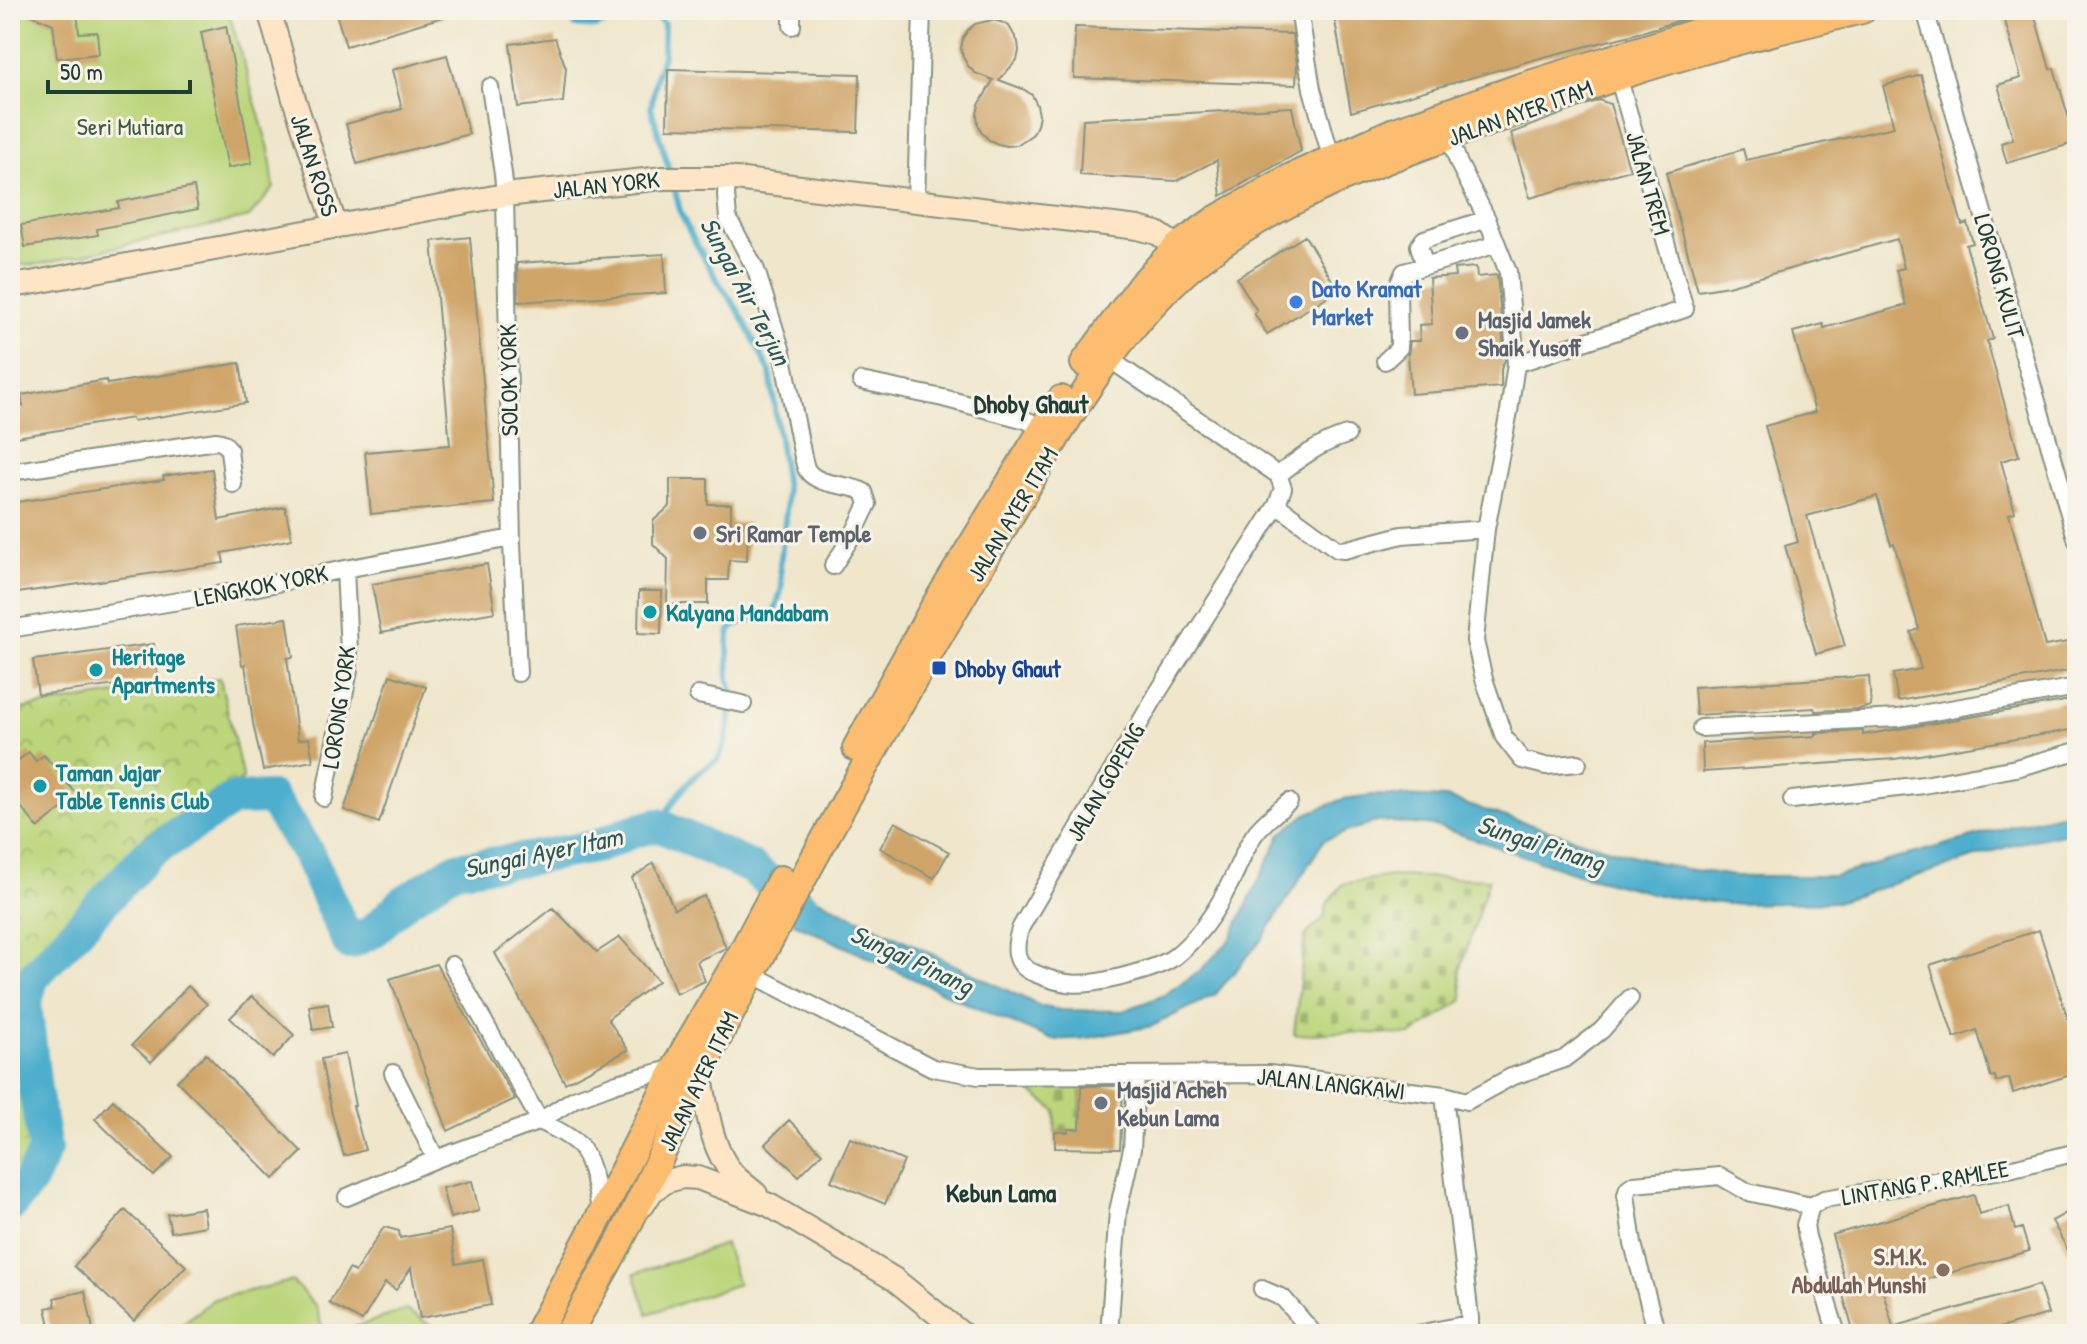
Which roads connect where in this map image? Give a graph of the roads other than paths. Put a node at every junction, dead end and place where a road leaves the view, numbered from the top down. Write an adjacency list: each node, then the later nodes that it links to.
1 (269, 10): 15 (street, JALAN ROSS)
2 (922, 10): 13 (street)
3 (1299, 10): 10 (street)
4 (1768, 10): 7 (main road, JALAN AYER ITAM)
5 (1862, 10): 7 (main road, JALAN AYER ITAM)
6 (1925, 10): 32 (street, LORONG KULIT)
7 (1615, 67): 9 (main road, JALAN AYER ITAM); 10 (main road, JALAN AYER ITAM); 22 (street, JALAN TREM)
8 (490, 87): 12 (street, SOLOK YORK)
9 (1449, 136): 10 (main road, JALAN AYER ITAM); 14 (street)
10 (1335, 169): 17 (main road, JALAN AYER ITAM)
11 (727, 178): 12 (street, JALAN YORK); 13 (street, JALAN YORK); 33 (street)
12 (505, 195): 15 (street, JALAN YORK); 31 (street, SOLOK YORK)
13 (916, 201): 17 (street, JALAN YORK)
14 (1487, 219): 16 (street); 18 (street)
15 (336, 227): 19 (street, JALAN YORK)
16 (1497, 244): 18 (street); 22 (street)
17 (1188, 254): 20 (main road, JALAN AYER ITAM); 24 (main road, JALAN AYER ITAM)
18 (1425, 266): 21 (street)
19 (10, 285)
20 (1108, 358): 27 (street); 46 (main road, JALAN AYER ITAM)
21 (1385, 361)
22 (1516, 364): 30 (street)
23 (861, 381): 24 (street)
24 (1042, 428): 46 (main road, JALAN AYER ITAM)
25 (1347, 435): 27 (street)
26 (10, 472): 28 (street)
27 (1278, 475): 29 (street)
28 (233, 484)
29 (1277, 505): 30 (street); 45 (street, JALAN GOPENG)
30 (1486, 529): 42 (street)
31 (512, 538): 34 (street, LENGKOK YORK); 36 (street, SOLOK YORK)
32 (2077, 541)
33 (833, 566)
34 (345, 569): 35 (street, LENGKOK YORK); 43 (street, LORONG YORK)
35 (10, 629)
36 (518, 673)
37 (2077, 687): 40 (street)
38 (698, 695): 39 (street)
39 (743, 704)
40 (1701, 728)
41 (2077, 751): 44 (street)
42 (1578, 763)
43 (324, 798)
44 (1792, 800)
45 (1289, 802)
46 (798, 867): 48 (main road, JALAN AYER ITAM)
47 (452, 965): 54 (street)
48 (743, 970): 50 (main road, JALAN AYER ITAM); 52 (street, JALAN LANGKAWI)
49 (1630, 998): 53 (street, JALAN LANGKAWI)
50 (687, 1070): 54 (street); 58 (street); 60 (main road, JALAN AYER ITAM); 61 (main road, JALAN AYER ITAM)
51 (393, 1073): 56 (street)
52 (1136, 1075): 53 (street, JALAN LANGKAWI); 67 (street)
53 (1444, 1095): 63 (street)
54 (540, 1121): 56 (street); 60 (street)
55 (2077, 1152): 59 (street, LINTANG P. RAMLEE)
56 (436, 1159): 57 (street)
57 (347, 1197)
58 (769, 1205): 61 (street); 66 (street)
59 (1811, 1206): 70 (street); 71 (street, LINTANG P. RAMLEE)
60 (601, 1214): 64 (main road, JALAN AYER ITAM)
61 (620, 1240): 65 (main road, JALAN AYER ITAM)
62 (1262, 1289): 68 (street)
63 (1470, 1330): 69 (street)
64 (537, 1334)
65 (568, 1334)
66 (962, 1334)
67 (1109, 1334)
68 (1314, 1334)
69 (1418, 1334)
70 (1657, 1334)
71 (1837, 1334)

